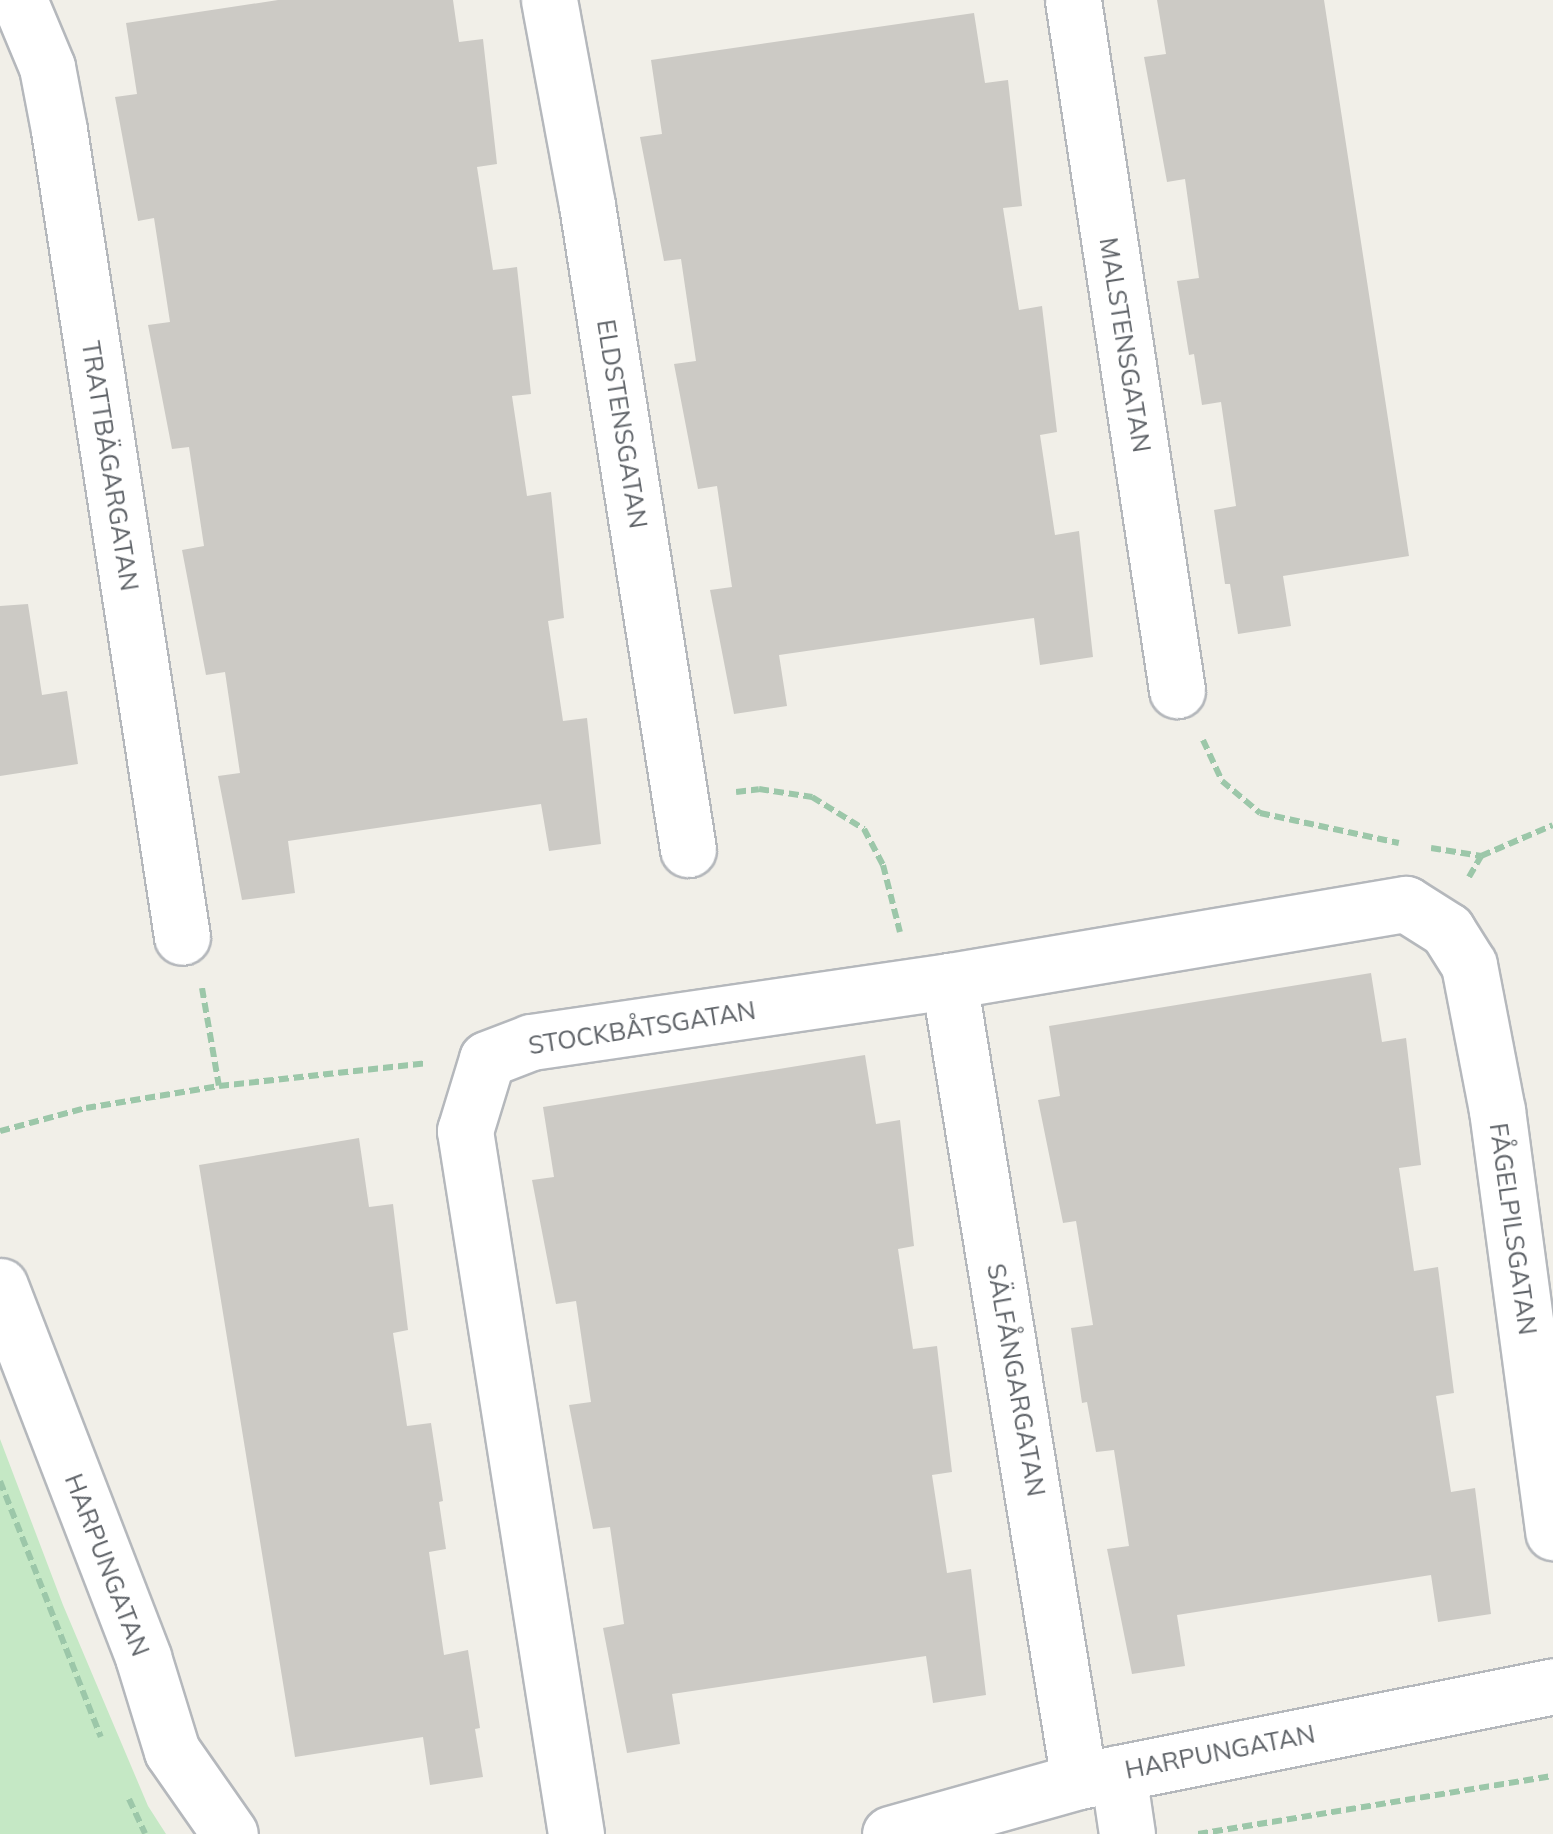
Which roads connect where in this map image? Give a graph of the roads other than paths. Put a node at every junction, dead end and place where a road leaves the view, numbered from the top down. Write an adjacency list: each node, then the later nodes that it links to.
1 (19, 0): 7 (street, TRATTBÄGARGATAN)
2 (549, 0): 5 (street, ELDSTENSGATAN)
3 (1073, 0): 4 (street, MALSTENSGATAN)
4 (1177, 690)
5 (685, 824)
6 (1449, 933): 8 (street, STOCKBÅTSGATAN); 10 (street, FÅGELPILSGATAN)
7 (182, 937)
8 (949, 981): 12 (street, SÄLFÅNGARGATAN); 14 (street, STOCKBÅTSGATAN)
9 (0, 1286): 13 (street, HARPUNGATAN)
10 (1553, 1532)
11 (1553, 1686): 12 (street, HARPUNGATAN)
12 (1099, 1777): 15 (street, HARPUNGATAN); 16 (street, SÄLFÅNGARGATAN)
13 (230, 1834)
14 (576, 1834)
15 (890, 1834)
16 (1128, 1834)

